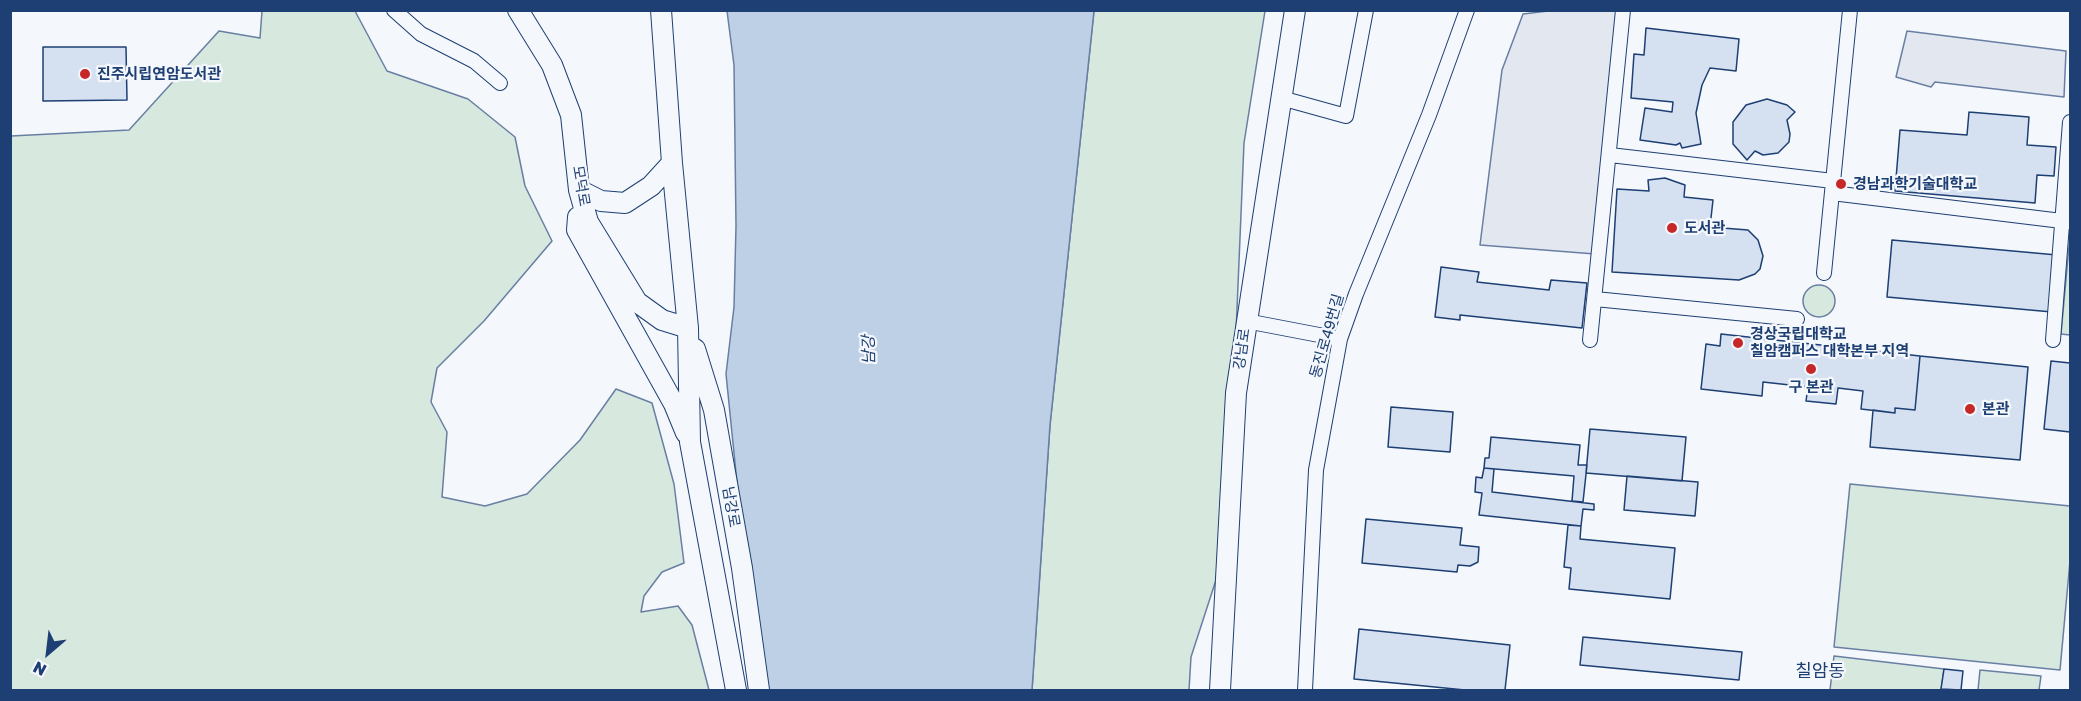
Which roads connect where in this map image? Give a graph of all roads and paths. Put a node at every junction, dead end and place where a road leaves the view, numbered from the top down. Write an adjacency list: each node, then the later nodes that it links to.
1 (394, 10): 9 (street)
2 (518, 10): 15 (street, 모덕로)
3 (661, 10): 13 (street, 남강로)
4 (1295, 10): 10 (street, 강남로)
5 (1366, 10): 10 (street)
6 (1467, 10): 22 (street, 동진로49번길)
7 (1623, 10): 12 (street)
8 (1850, 10): 14 (street)
9 (500, 83)
10 (1281, 98): 20 (street, 강남로)
11 (2070, 122): 16 (street)
12 (1610, 155): 14 (street); 18 (street)
13 (672, 163): 15 (street); 21 (street, 남강로)
14 (1832, 187): 16 (street); 17 (street)
15 (579, 190): 21 (street, 모덕로); 25 (street)
16 (2067, 221): 24 (street)
17 (1824, 273)
18 (1595, 299): 19 (street); 23 (street)
19 (1797, 319)
20 (1246, 321): 22 (street); 28 (street, 강남로)
21 (688, 328): 25 (street, 남강로); 27 (street, 남강로)
22 (1340, 339): 29 (street, 동진로49번길)
23 (1590, 340)
24 (2054, 340)
25 (690, 442): 26 (street, 남강로)
26 (736, 690)
27 (759, 690)
28 (1220, 690)
29 (1305, 690)

